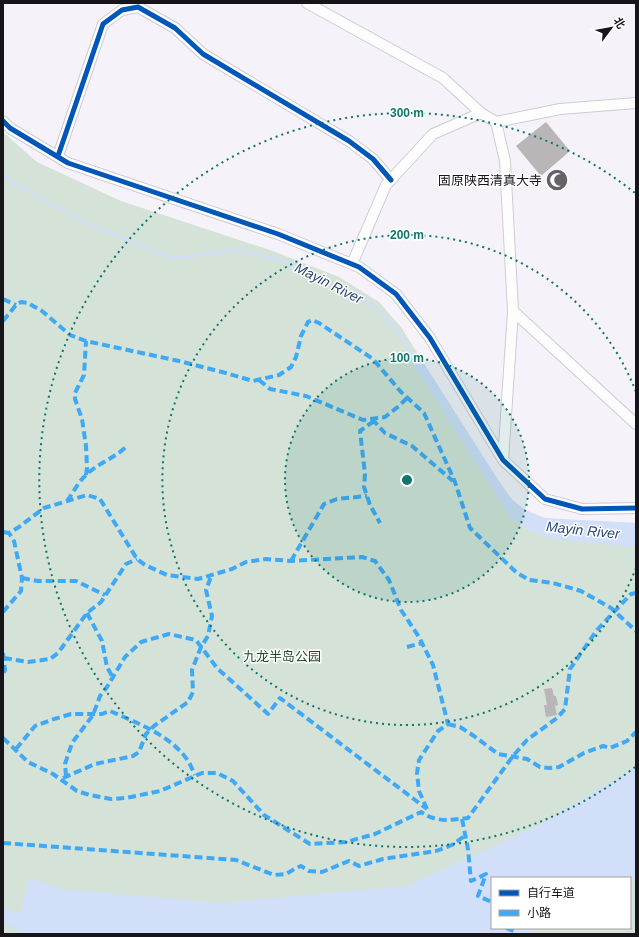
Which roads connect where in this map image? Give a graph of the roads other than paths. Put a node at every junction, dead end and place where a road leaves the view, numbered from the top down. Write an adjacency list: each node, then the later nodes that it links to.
1 (307, 3): 3 (street)
2 (636, 103): 5 (street)
3 (481, 113): 5 (street); 7 (street)
4 (3, 121): 6 (street)
5 (496, 122): 9 (street)
6 (58, 156): 7 (street); 8 (street)
7 (391, 180): 8 (street)
8 (352, 264): 11 (street)
9 (513, 311): 10 (street); 11 (street)
10 (636, 424)
11 (503, 460): 12 (street)
12 (636, 508)

